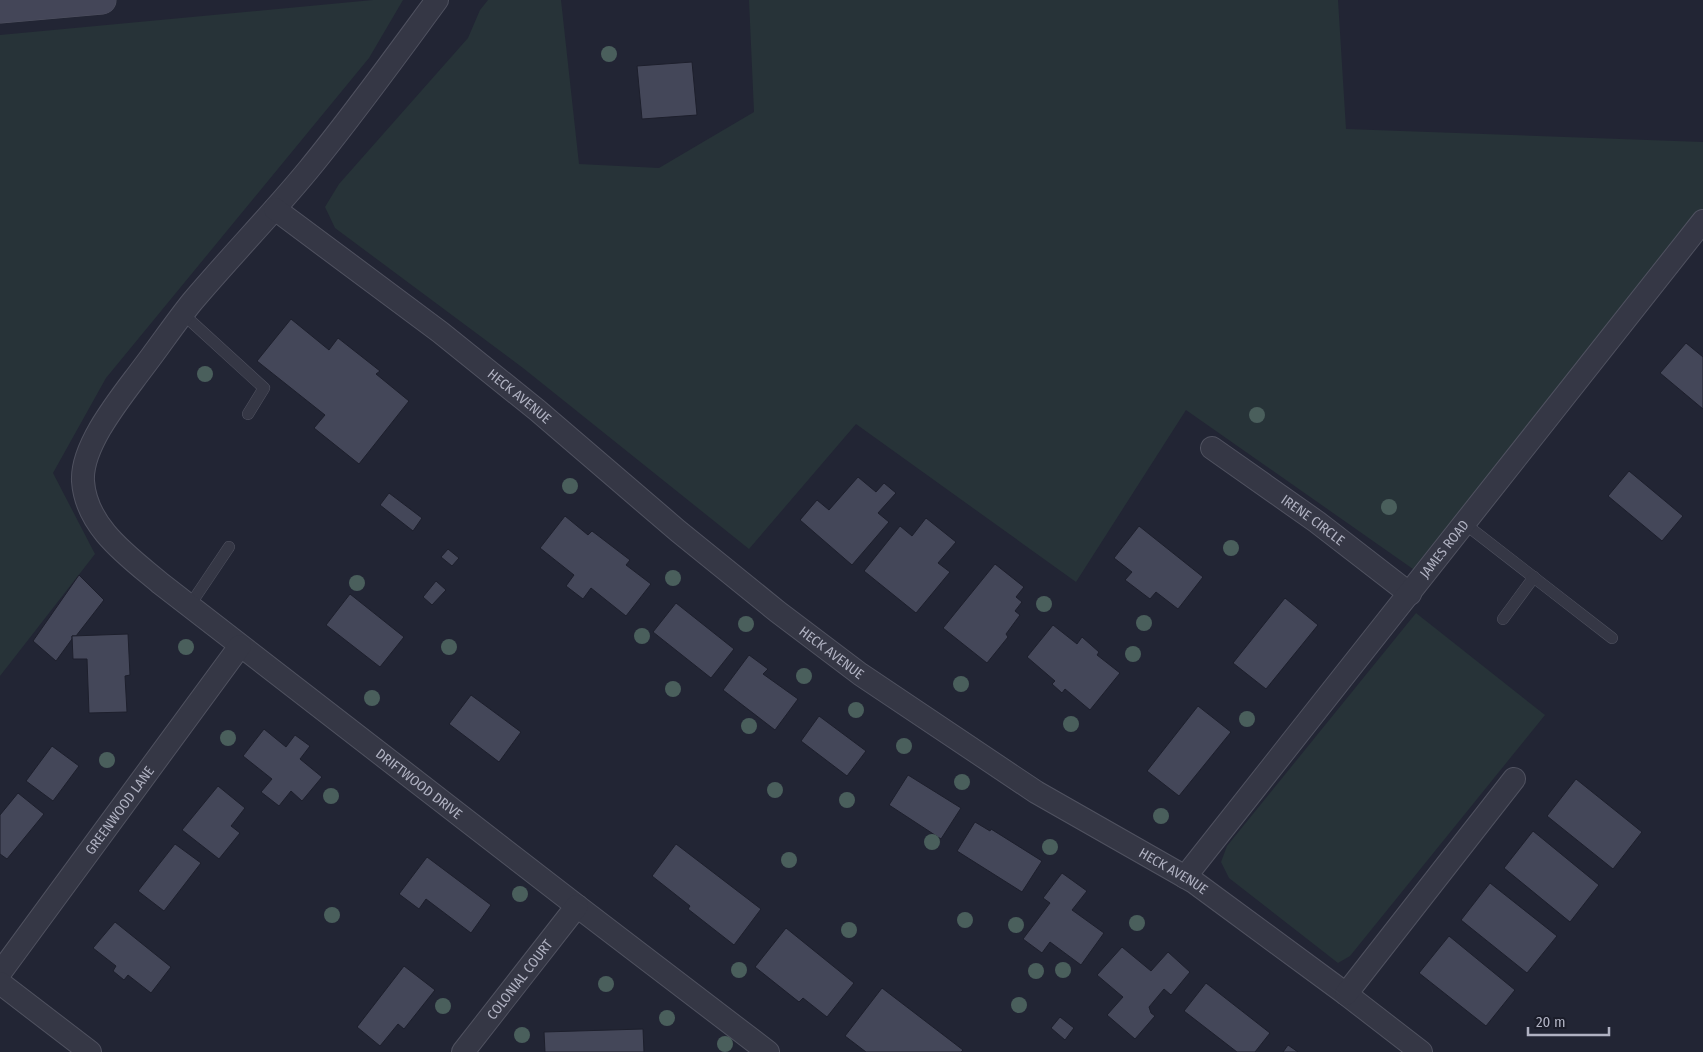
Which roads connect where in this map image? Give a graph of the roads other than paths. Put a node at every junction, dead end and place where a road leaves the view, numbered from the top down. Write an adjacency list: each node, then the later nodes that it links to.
1 (437, 0): 4 (street, DRIFTWOOD DRIVE)
2 (87, 1): 3 (street)
3 (0, 9)
4 (275, 209): 6 (street, DRIFTWOOD DRIVE); 18 (street, HECK AVENUE)
5 (1703, 221): 9 (street, JAMES ROAD)
6 (183, 314): 7 (lane); 13 (street, DRIFTWOOD DRIVE)
7 (248, 414)
8 (1212, 448): 12 (street, IRENE CIRCLE)
9 (1465, 524): 11 (lane); 12 (street, JAMES ROAD)
10 (229, 547): 13 (lane)
11 (1534, 576): 14 (lane); 15 (lane)
12 (1410, 594): 18 (street, JAMES ROAD)
13 (190, 605): 16 (street, DRIFTWOOD DRIVE)
14 (1503, 619)
15 (1612, 638)
16 (240, 646): 19 (street, DRIFTWOOD DRIVE); 20 (street, GREENWOOD LANE)
17 (1514, 779): 22 (street)
18 (1185, 877): 22 (street, HECK AVENUE)
19 (577, 906): 24 (street, COLONIAL COURT); 25 (street, DRIFTWOOD DRIVE)
20 (0, 974)
21 (0, 983): 23 (street)
22 (1346, 994): 26 (street, HECK AVENUE)
23 (90, 1052)
24 (463, 1052)
25 (768, 1052)
26 (1421, 1052)

